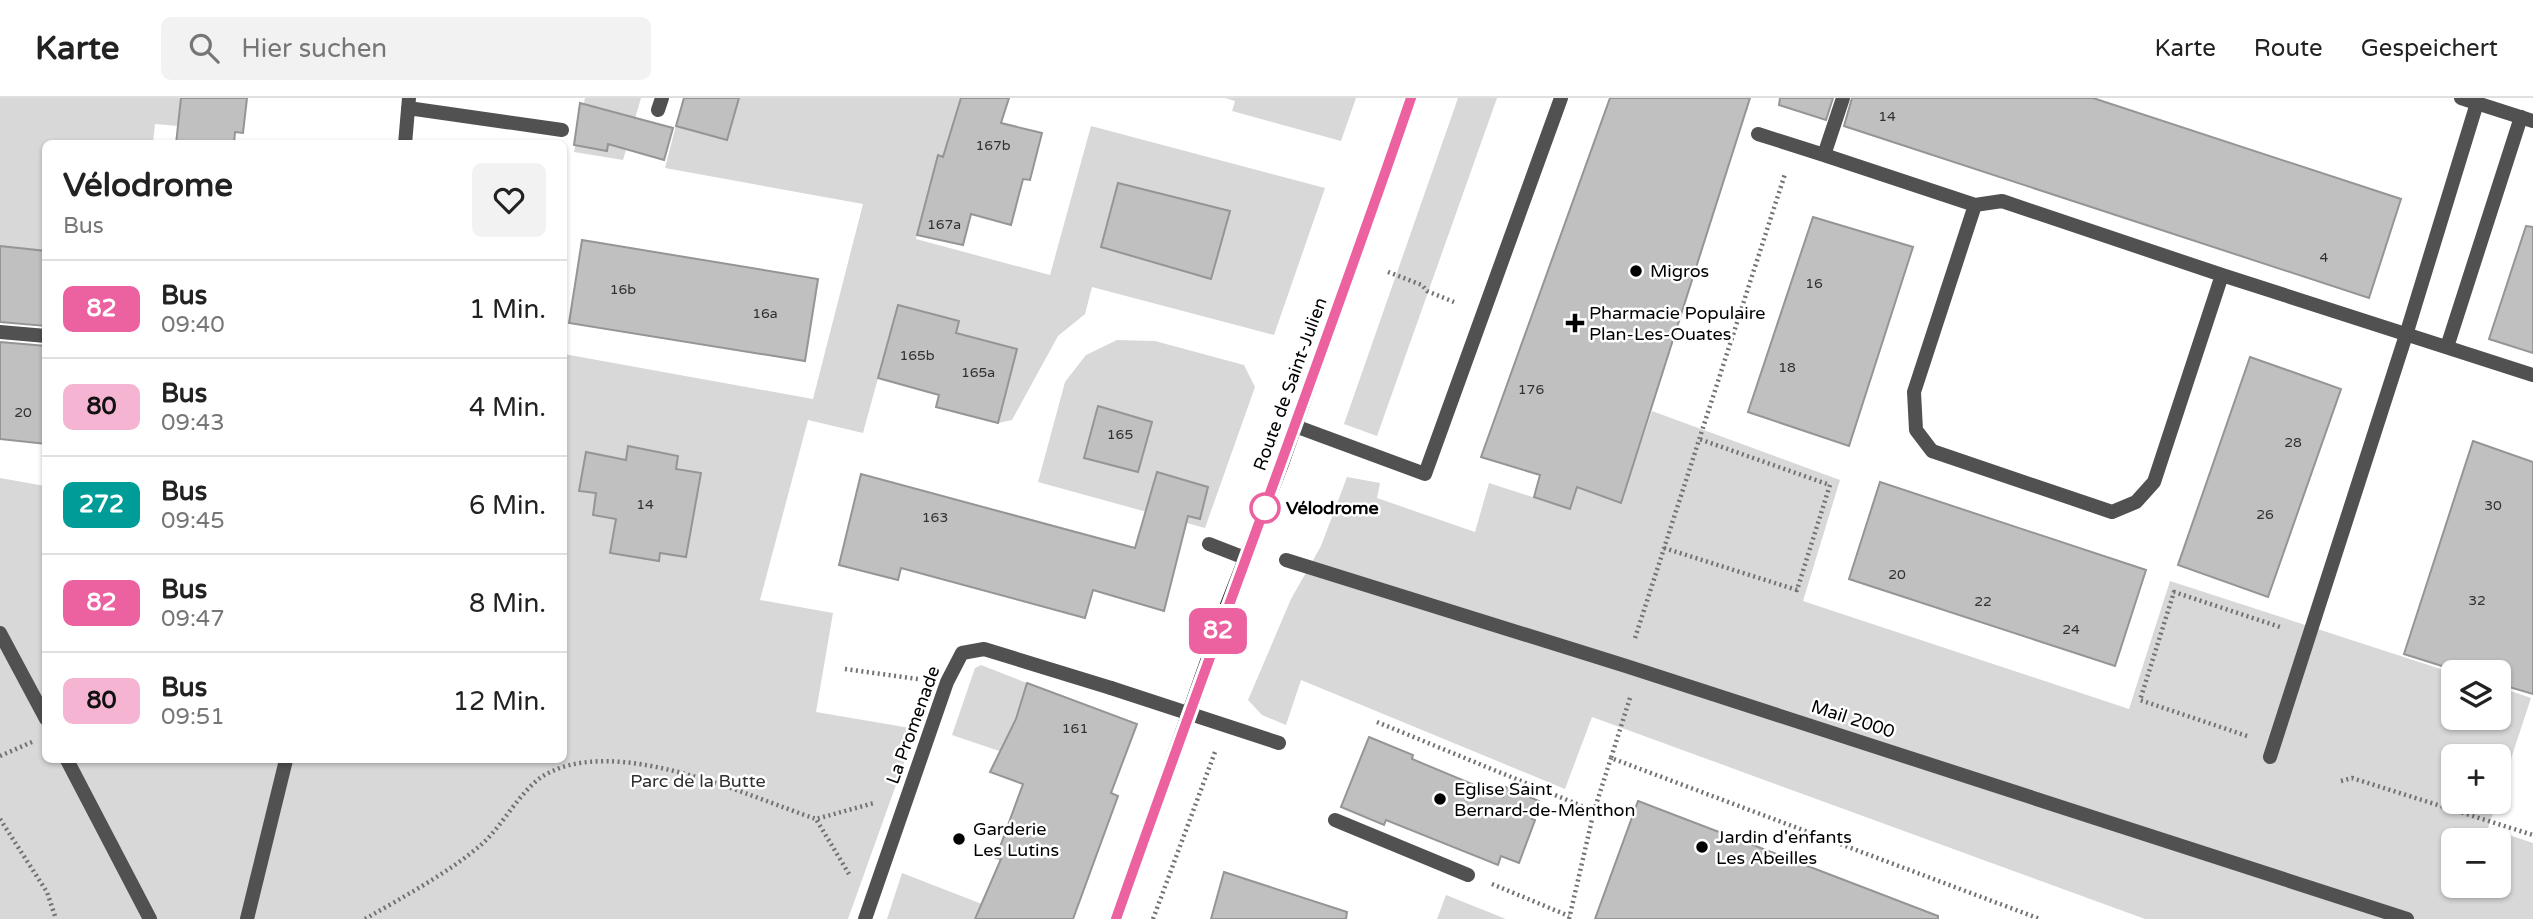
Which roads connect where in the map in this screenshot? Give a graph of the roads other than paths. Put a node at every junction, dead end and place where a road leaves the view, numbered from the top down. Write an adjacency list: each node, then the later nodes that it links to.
1 (1411, 98): 19 (main road, Route de Saint-Julien)
2 (1561, 98): 19 (street)
3 (1843, 98): 11 (street)
4 (2461, 98): 6 (street)
5 (409, 103): 8 (street); 10 (street)
6 (2477, 103): 7 (street); 15 (street)
7 (2527, 119): 17 (street)
8 (562, 130)
9 (1758, 134): 11 (street)
10 (405, 140)
11 (1824, 155): 12 (street)
12 (1975, 205): 13 (street); 13 (street)
13 (2222, 275): 15 (street)
14 (0, 332): 16 (street)
15 (2406, 335): 17 (street); 27 (street)
16 (42, 336)
17 (2447, 347): 18 (street)
18 (2533, 375)
19 (1295, 426): 21 (main road, Route de Saint-Julien)
20 (1209, 544): 21 (street)
21 (1245, 558): 25 (main road, Route de Saint-Julien)
22 (1286, 561): 36 (street, Mail 2000)
23 (0, 633): 24 (street)
24 (42, 712)
25 (1189, 714): 26 (street); 32 (street, La Promenade); 35 (main road, Route de Saint-Julien)
26 (1279, 743)
27 (2272, 751)
28 (69, 763): 33 (street)
29 (285, 763): 34 (street)
30 (1335, 820): 31 (street)
31 (1468, 875)
32 (867, 912)
33 (150, 919)
34 (247, 919)
35 (1116, 919)
36 (2407, 919)

